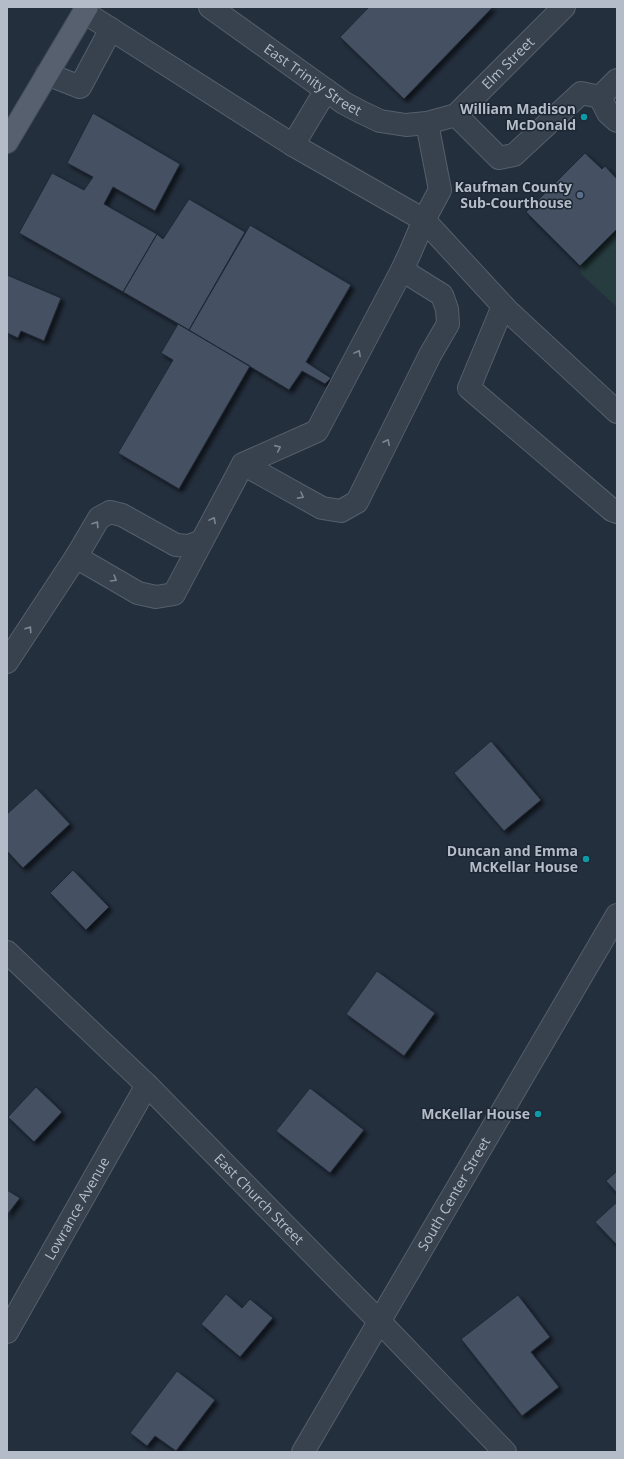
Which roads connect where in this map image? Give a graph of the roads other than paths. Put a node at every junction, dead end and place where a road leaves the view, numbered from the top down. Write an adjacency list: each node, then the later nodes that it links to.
1 (210, 7): 7 (street, East Trinity Street)
2 (564, 7): 9 (street, Elm Street)
3 (85, 10): 4 (street); 5 (main road)
4 (111, 29): 5 (street); 13 (street)
5 (47, 74): 12 (main road)
6 (617, 80): 8 (street)
7 (326, 90): 11 (street, East Trinity Street); 13 (street)
8 (600, 97): 9 (street); 10 (street)
9 (456, 115): 11 (street, Elm Street)
10 (617, 121)
11 (427, 123): 14 (street)
12 (7, 142)
13 (293, 145): 14 (street)
14 (424, 220): 15 (street); 16 (street)
15 (402, 270): 18 (street, one-way to 15); 18 (street, one-way to 15)
16 (503, 306): 17 (street); 19 (street)
17 (617, 412)
18 (243, 464): 20 (street, one-way to 18)
19 (617, 512)
20 (202, 541): 21 (street, one-way to 20); 21 (street, one-way to 20)
21 (76, 557): 22 (street, one-way to 21)
22 (7, 662)
23 (617, 915): 26 (street, South Center Street)
24 (7, 952): 25 (street, East Church Street)
25 (147, 1085): 26 (street, East Church Street); 27 (street, Lowrance Avenue)
26 (379, 1321): 28 (street, South Center Street); 29 (street, East Church Street)
27 (7, 1332)
28 (303, 1452)
29 (505, 1452)

